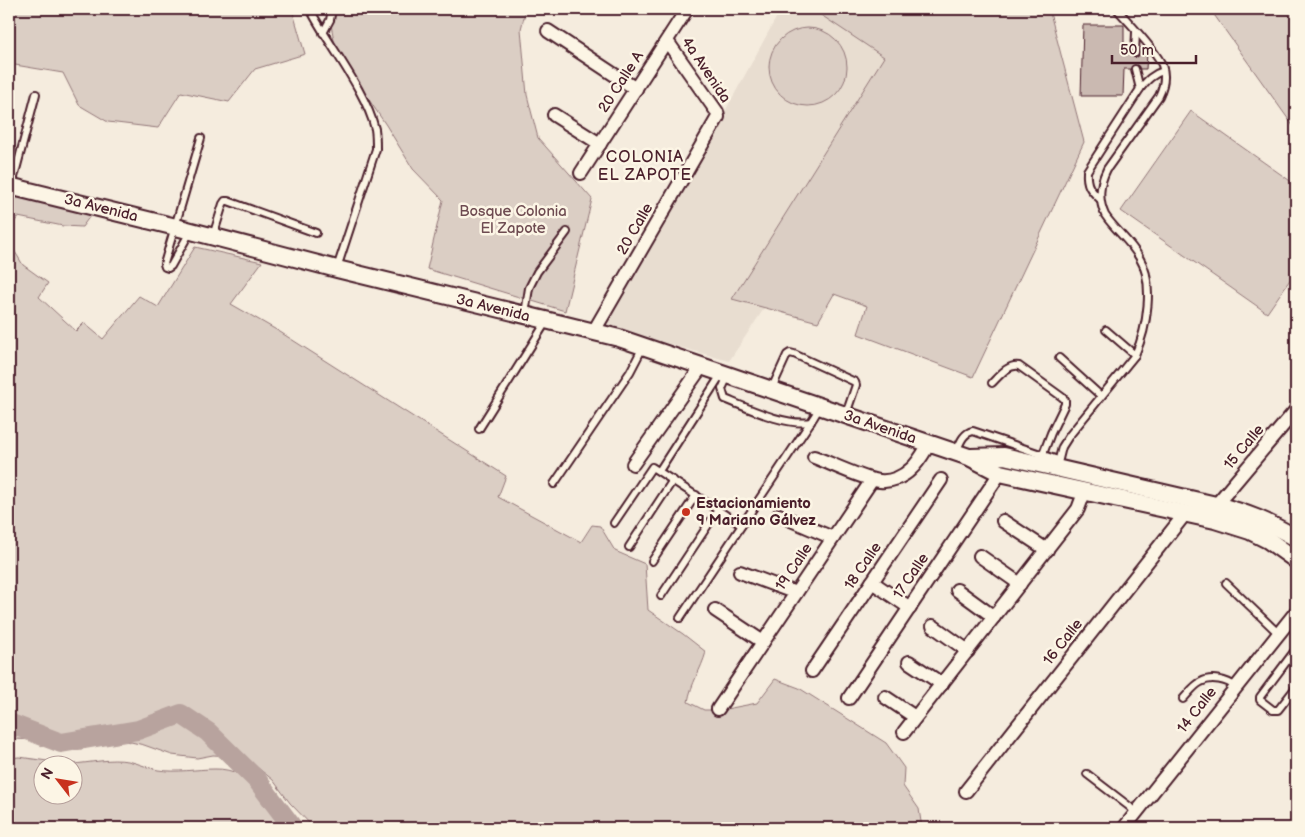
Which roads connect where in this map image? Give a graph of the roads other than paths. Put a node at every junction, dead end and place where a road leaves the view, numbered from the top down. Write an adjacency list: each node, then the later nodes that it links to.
1 (310, 9): 7 (lane)
2 (332, 9): 7 (lane)
3 (687, 9): 8 (street, 20 Calle A)
4 (1117, 9): 6 (lane)
5 (548, 31): 12 (street)
6 (1136, 32): 9 (lane); 11 (lane)
7 (323, 33): 26 (lane)
8 (668, 40): 12 (street, 20 Calle A); 16 (street, 4a Avenida)
9 (1135, 53)
10 (1135, 69): 13 (lane)
11 (1163, 71): 13 (lane); 21 (lane)
12 (636, 89): 18 (street, 20 Calle A)
13 (1140, 89): 21 (lane)
14 (36, 94): 20 (lane)
15 (554, 115): 18 (street)
16 (718, 117): 30 (street, 20 Calle)
17 (201, 138): 22 (lane)
18 (600, 144): 19 (street, 20 Calle A)
19 (581, 173)
20 (10, 186): 22 (street, 3a Avenida)
21 (1100, 198): 32 (lane)
22 (183, 229): 22 (lane); 25 (street, 3a Avenida)
23 (567, 232): 27 (lane)
24 (316, 233): 25 (lane)
25 (212, 237): 26 (street, 3a Avenida)
26 (337, 269): 27 (street, 3a Avenida)
27 (525, 316): 28 (street, 3a Avenida)
28 (546, 321): 30 (street, 3a Avenida); 43 (lane)
29 (1106, 330): 32 (lane)
30 (594, 331): 31 (street, 3a Avenida)
31 (644, 346): 34 (street, 3a Avenida); 55 (lane)
32 (1135, 355): 38 (lane)
33 (1059, 358): 38 (lane)
34 (702, 366): 35 (street, 3a Avenida); 48 (street)
35 (726, 374): 37 (street, 3a Avenida); 42 (lane); 50 (lane)
36 (992, 383): 45 (lane)
37 (772, 390): 39 (street, 3a Avenida); 41 (lane)
38 (1101, 396): 49 (lane)
39 (820, 407): 41 (street, 3a Avenida); 42 (lane)
40 (1296, 410): 58 (street, 15 Calle)
41 (846, 416): 44 (street, 3a Avenida)
42 (812, 422): 64 (lane)
43 (479, 429)
44 (929, 444): 46 (street, 3a Avenida); 53 (street)
45 (1043, 454): 46 (lane); 49 (lane)
46 (962, 455): 49 (street, 3a Avenida); 51 (street, 3a Avenida)
47 (814, 457): 53 (street)
48 (633, 464)
49 (1057, 465): 58 (street, 3a Avenida)
50 (659, 470): 52 (lane); 63 (lane)
51 (1000, 473): 56 (street, 3a Avenida); 79 (street, 17 Calle)
52 (673, 480): 57 (lane); 67 (lane)
53 (872, 480): 65 (street, 19 Calle)
54 (941, 480): 73 (street, 18 Calle)
55 (554, 484)
56 (1084, 492): 60 (street, 3a Avenida); 68 (street)
57 (696, 495): 59 (lane); 71 (lane)
58 (1216, 505): 66 (street, 3a Avenida)
59 (718, 510): 64 (lane); 78 (lane)
60 (1185, 514): 70 (street, 3a Avenida); 101 (street, 16 Calle)
61 (779, 516): 65 (street)
62 (1003, 521): 68 (street)
63 (614, 523)
64 (741, 525): 83 (lane)
65 (833, 538): 77 (street, 19 Calle)
66 (1296, 538)
67 (629, 548)
68 (1047, 550): 75 (street)
69 (980, 556): 75 (street)
70 (1296, 560)
71 (652, 561)
72 (740, 572): 77 (street)
73 (872, 582): 79 (street); 90 (street, 18 Calle)
74 (1226, 582): 85 (lane)
75 (1020, 584): 82 (street)
76 (957, 590): 82 (street)
77 (796, 593): 86 (street, 19 Calle)
78 (660, 596)
79 (910, 608): 95 (street, 17 Calle)
80 (715, 610): 86 (street)
81 (1295, 615): 85 (street, 14 Calle)
82 (994, 617): 88 (street)
83 (680, 618)
84 (933, 626): 88 (street)
85 (1278, 633): 92 (street, 14 Calle)
86 (763, 642): 97 (street, 19 Calle)
87 (1296, 649): 93 (lane)
88 (968, 651): 91 (street)
89 (909, 662): 91 (street)
90 (812, 671)
91 (942, 684): 98 (street)
92 (1236, 687): 96 (lane); 102 (street, 14 Calle)
93 (1296, 687)
94 (885, 697): 98 (street)
95 (850, 698)
96 (1183, 699)
97 (718, 709)
98 (916, 717): 99 (street)
99 (904, 732)
100 (1087, 774): 102 (lane)
101 (966, 791)
102 (1136, 814): 103 (street, 14 Calle)
103 (1124, 828)

